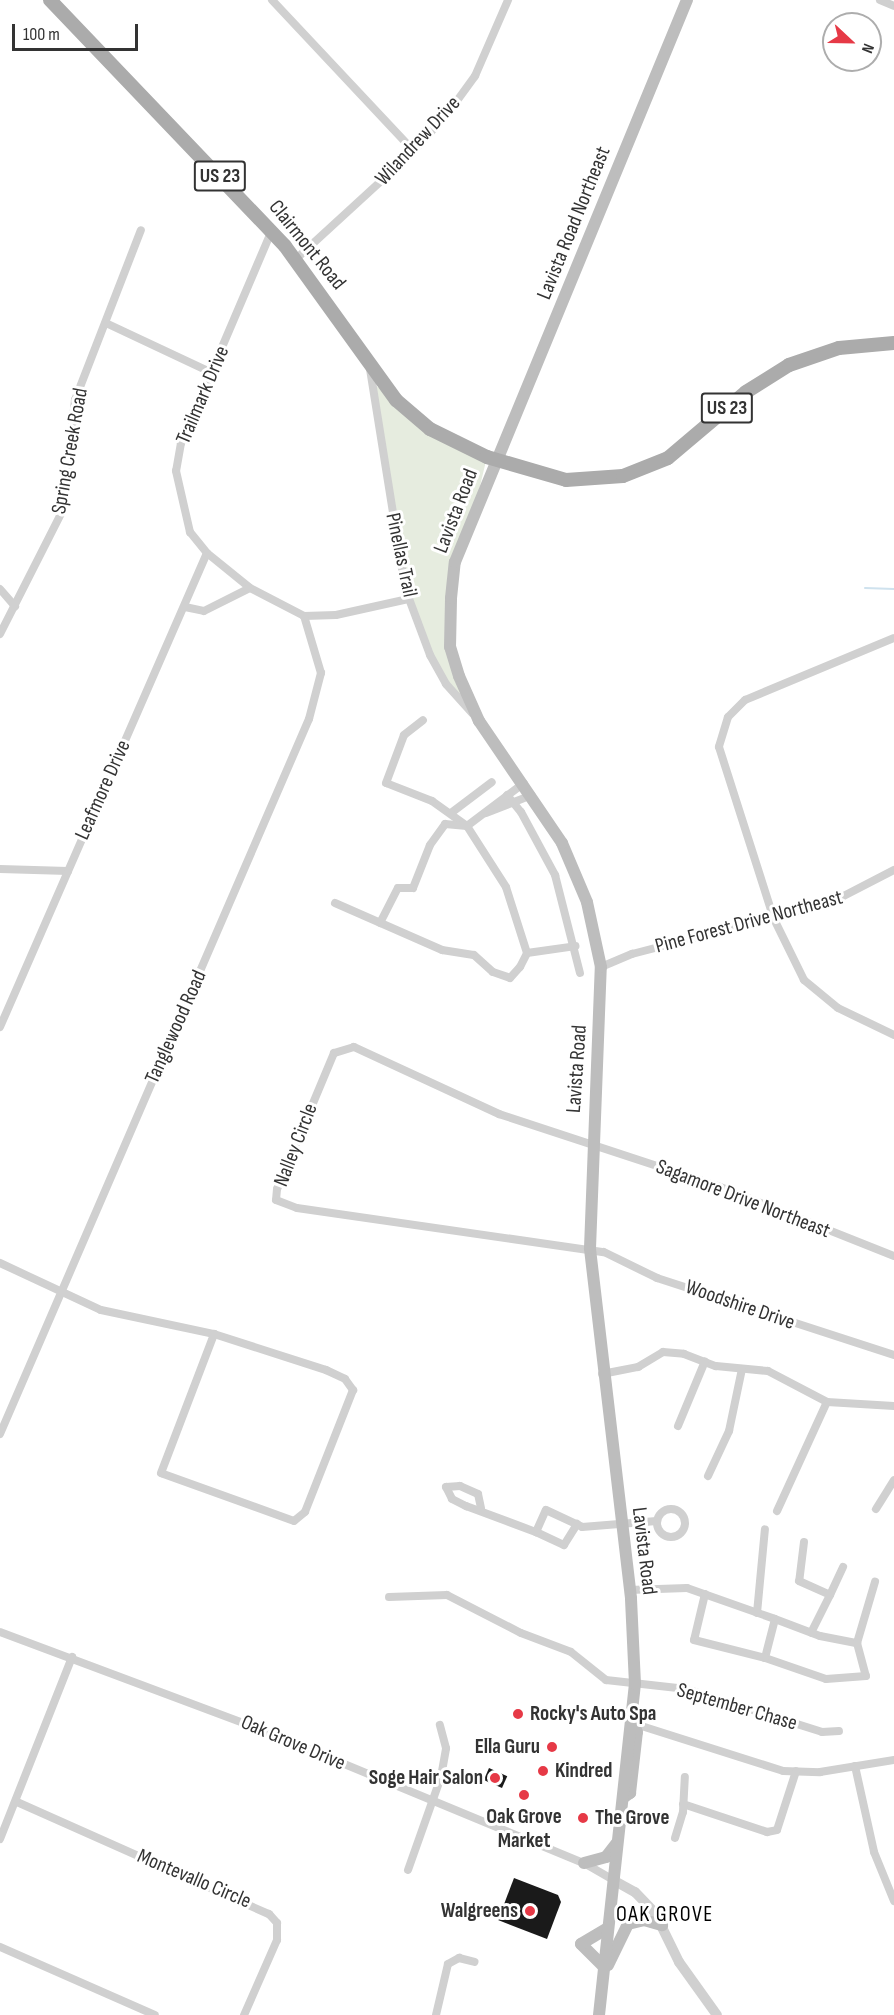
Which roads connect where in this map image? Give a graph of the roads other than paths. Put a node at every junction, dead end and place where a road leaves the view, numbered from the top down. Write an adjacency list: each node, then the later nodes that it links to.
1 (50, 0): 9 (main road, Clairmont Road / US 23)
2 (272, 0): 7 (street)
3 (508, 0): 7 (street, Wilandrew Drive)
4 (687, 0): 15 (main road, Lavista Road Northeast)
5 (880, 0): 6 (street)
6 (894, 6)
7 (414, 151): 10 (street, Wilandrew Drive)
8 (141, 230): 11 (street, Spring Creek Road)
9 (272, 230): 10 (main road, Clairmont Road / US 23); 14 (street, Trailmark Drive)
10 (296, 259): 13 (main road, Clairmont Road / US 23)
11 (108, 324): 14 (street); 20 (street, Spring Creek Road)
12 (894, 343): 15 (main road, US 23)
13 (370, 369): 15 (main road, US 23); 19 (street, Pinellas Trail)
14 (212, 374): 16 (street, Trailmark Drive)
15 (497, 460): 26 (main road, Lavista Road)
16 (207, 553): 17 (street, Trailmark Drive); 21 (street, Leafmore Drive)
17 (250, 588): 21 (street); 22 (street, Trailmark Drive)
18 (0, 589): 20 (street)
19 (408, 599): 22 (street, Trailmark Drive); 26 (street, Pinellas Trail)
20 (15, 606): 23 (street, Spring Creek Road)
21 (185, 607): 37 (street, Leafmore Drive)
22 (304, 616): 51 (street, Tanglewood Road)
23 (0, 634)
24 (894, 638): 39 (street)
25 (423, 720): 32 (street)
26 (479, 721): 28 (main road, Lavista Road)
27 (492, 782): 32 (street)
28 (524, 783): 29 (street); 30 (main road, Lavista Road)
29 (507, 795): 31 (street); 33 (street)
30 (532, 795): 31 (street); 43 (main road, Lavista Road)
31 (513, 805): 33 (street); 41 (street)
32 (452, 813): 34 (street)
33 (486, 813): 34 (street)
34 (467, 826): 40 (street); 42 (street)
35 (0, 869): 37 (street)
36 (894, 870): 39 (street, Pine Forest Drive Northeast)
37 (68, 871): 45 (street, Leafmore Drive)
38 (335, 903): 40 (street)
39 (774, 919): 43 (street, Pine Forest Drive Northeast); 46 (street)
40 (380, 923): 42 (street)
41 (576, 946): 42 (street); 44 (street)
42 (527, 952)
43 (601, 967): 47 (main road, Lavista Road)
44 (580, 973)
45 (0, 1027)
46 (894, 1035)
47 (590, 1145): 48 (main road, Lavista Road); 48 (street, Nalley Circle); 49 (street, Sagamore Drive Northeast)
48 (590, 1248): 53 (street, Woodshire Drive); 56 (main road, Lavista Road)
49 (894, 1256)
50 (0, 1263): 51 (street)
51 (60, 1289): 52 (street); 60 (street, Tanglewood Road)
52 (214, 1334): 52 (street)
53 (894, 1355)
54 (705, 1361): 55 (street); 56 (street); 59 (street)
55 (742, 1369): 57 (street); 61 (street)
56 (601, 1374): 68 (main road, Lavista Road)
57 (827, 1402): 58 (street); 65 (street)
58 (894, 1406)
59 (678, 1426)
60 (0, 1434)
61 (708, 1476)
62 (894, 1480): 64 (street)
63 (481, 1508): 70 (street)
64 (876, 1509)
65 (777, 1510)
66 (657, 1521): 66 (street); 68 (street)
67 (577, 1524): 68 (street); 70 (street); 70 (street)
68 (621, 1525): 74 (main road, Lavista Road)
69 (765, 1529): 78 (street)
70 (536, 1532)
71 (804, 1542): 76 (street)
72 (843, 1567): 76 (street)
73 (875, 1582): 82 (street)
74 (630, 1590): 75 (street); 85 (main road, Lavista Road)
75 (705, 1594): 78 (street); 84 (street)
76 (830, 1595): 81 (street)
77 (389, 1597): 85 (street, September Chase)
78 (757, 1613): 79 (street)
79 (775, 1619): 81 (street); 84 (street)
80 (0, 1632): 83 (street, Oak Grove Drive)
81 (811, 1633): 82 (street)
82 (857, 1643): 84 (street)
83 (72, 1657): 93 (street, Oak Grove Drive); 94 (street)
84 (765, 1658)
85 (635, 1684): 86 (main road, Lavista Road); 88 (street, September Chase)
86 (632, 1724): 91 (street); 98 (main road, Lavista Road)
87 (440, 1725): 93 (street)
88 (839, 1731)
89 (894, 1760): 90 (street)
90 (855, 1766): 91 (street); 102 (street)
91 (796, 1771): 95 (street)
92 (685, 1777): 95 (street)
93 (433, 1801): 99 (street, Oak Grove Drive); 100 (street)
94 (17, 1802): 97 (street); 109 (street, Montevallo Circle)
95 (683, 1804): 96 (street)
96 (675, 1838)
97 (0, 1839)
98 (618, 1842): 99 (main road); 101 (main road, Lavista Road)
99 (584, 1863): 101 (street, Oak Grove Drive)
100 (408, 1870)
101 (613, 1880): 103 (street); 104 (main road, Lavista Road)
102 (894, 1901)
103 (662, 1925): 107 (main road); 112 (street)
104 (608, 1928): 107 (main road, Lavista Road); 107 (main road)
105 (0, 1947): 108 (street)
106 (475, 1962): 110 (street)
107 (603, 1972): 111 (main road, Lavista Road)
108 (155, 2015)
109 (244, 2015)
110 (436, 2015)
111 (599, 2015)
112 (717, 2015)

